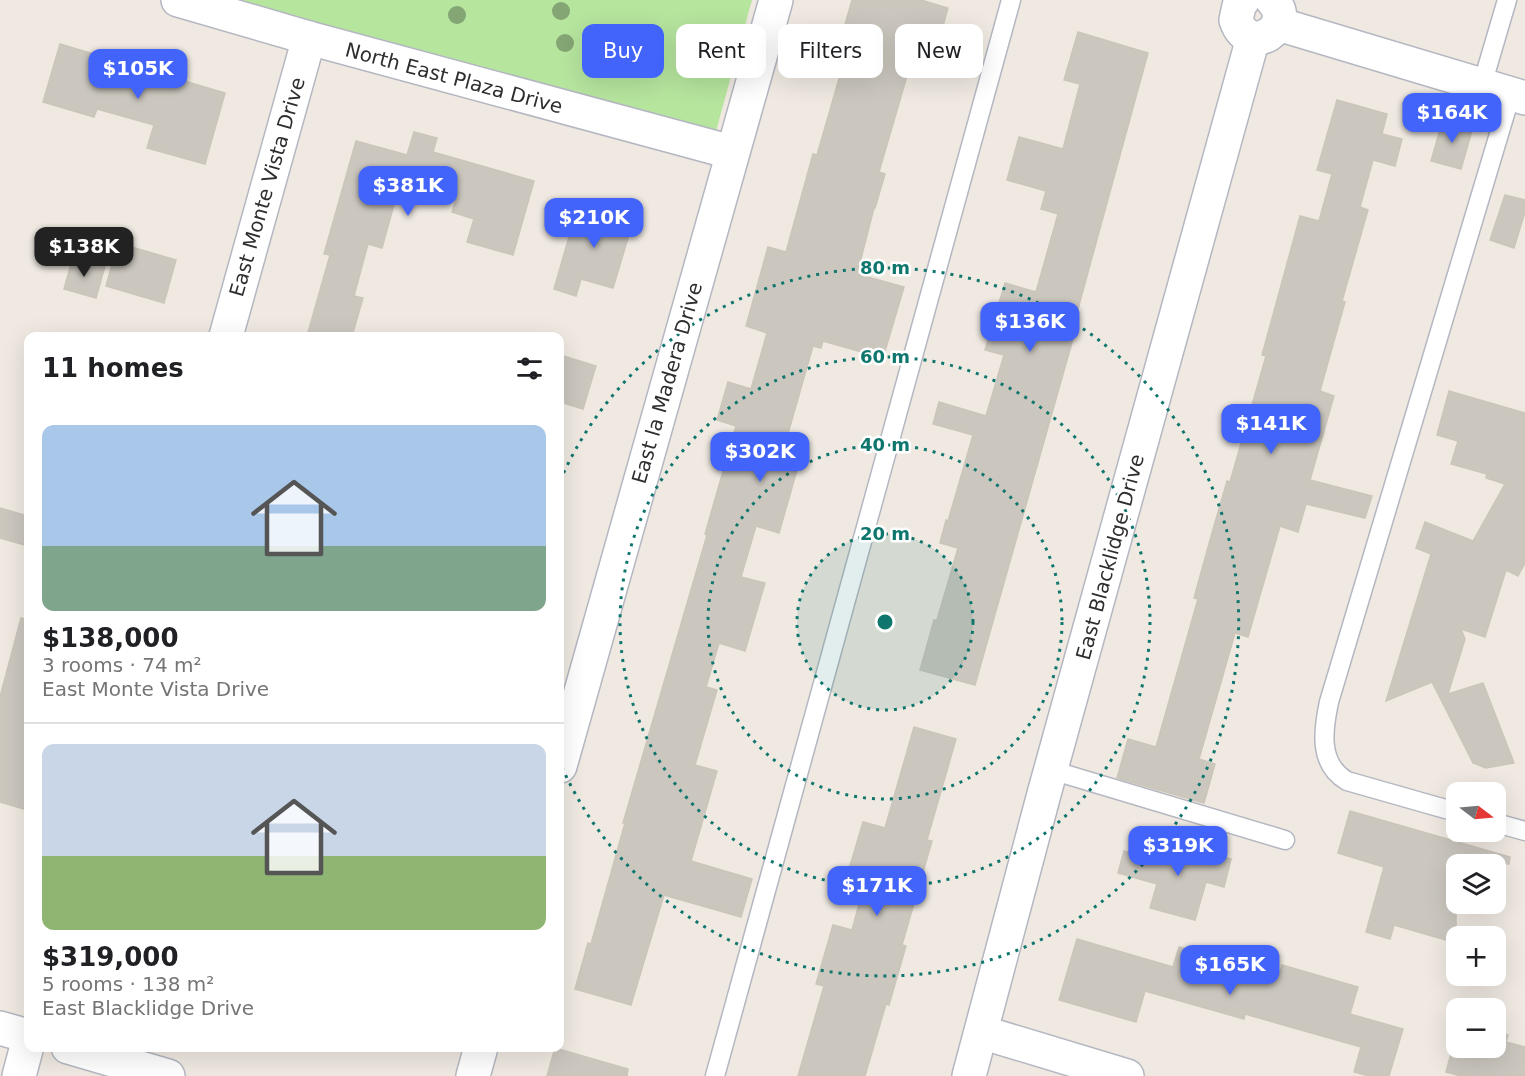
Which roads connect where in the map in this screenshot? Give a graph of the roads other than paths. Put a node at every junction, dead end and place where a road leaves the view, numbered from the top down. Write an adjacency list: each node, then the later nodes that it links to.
1 (178, 0): 7 (street, North East Plaza Drive)
2 (776, 0): 9 (street, East la Madera Drive)
3 (1011, 0): 26 (lane)
4 (1507, 0): 8 (lane)
5 (1234, 2): 6 (street)
6 (1267, 20): 8 (street); 12 (street, East Blacklidge Drive)
7 (309, 38): 9 (street, North East Plaza Drive); 10 (street, East Monte Vista Drive)
8 (1506, 92): 13 (lane)
9 (731, 152): 11 (street, East la Madera Drive)
10 (227, 332)
11 (564, 752)
12 (1051, 770): 16 (lane); 18 (street, East Blacklidge Drive)
13 (1446, 809)
14 (1506, 826): 15 (lane)
15 (1525, 831)
16 (1286, 840)
17 (0, 1028): 19 (street)
18 (981, 1032): 27 (street, East Blacklidge Drive); 28 (street)
19 (24, 1035)
20 (25, 1052): 23 (street)
21 (85, 1052): 24 (street)
22 (480, 1052): 25 (street)
23 (19, 1076)
24 (168, 1076)
25 (473, 1076)
26 (715, 1076)
27 (969, 1076)
28 (1127, 1076)

